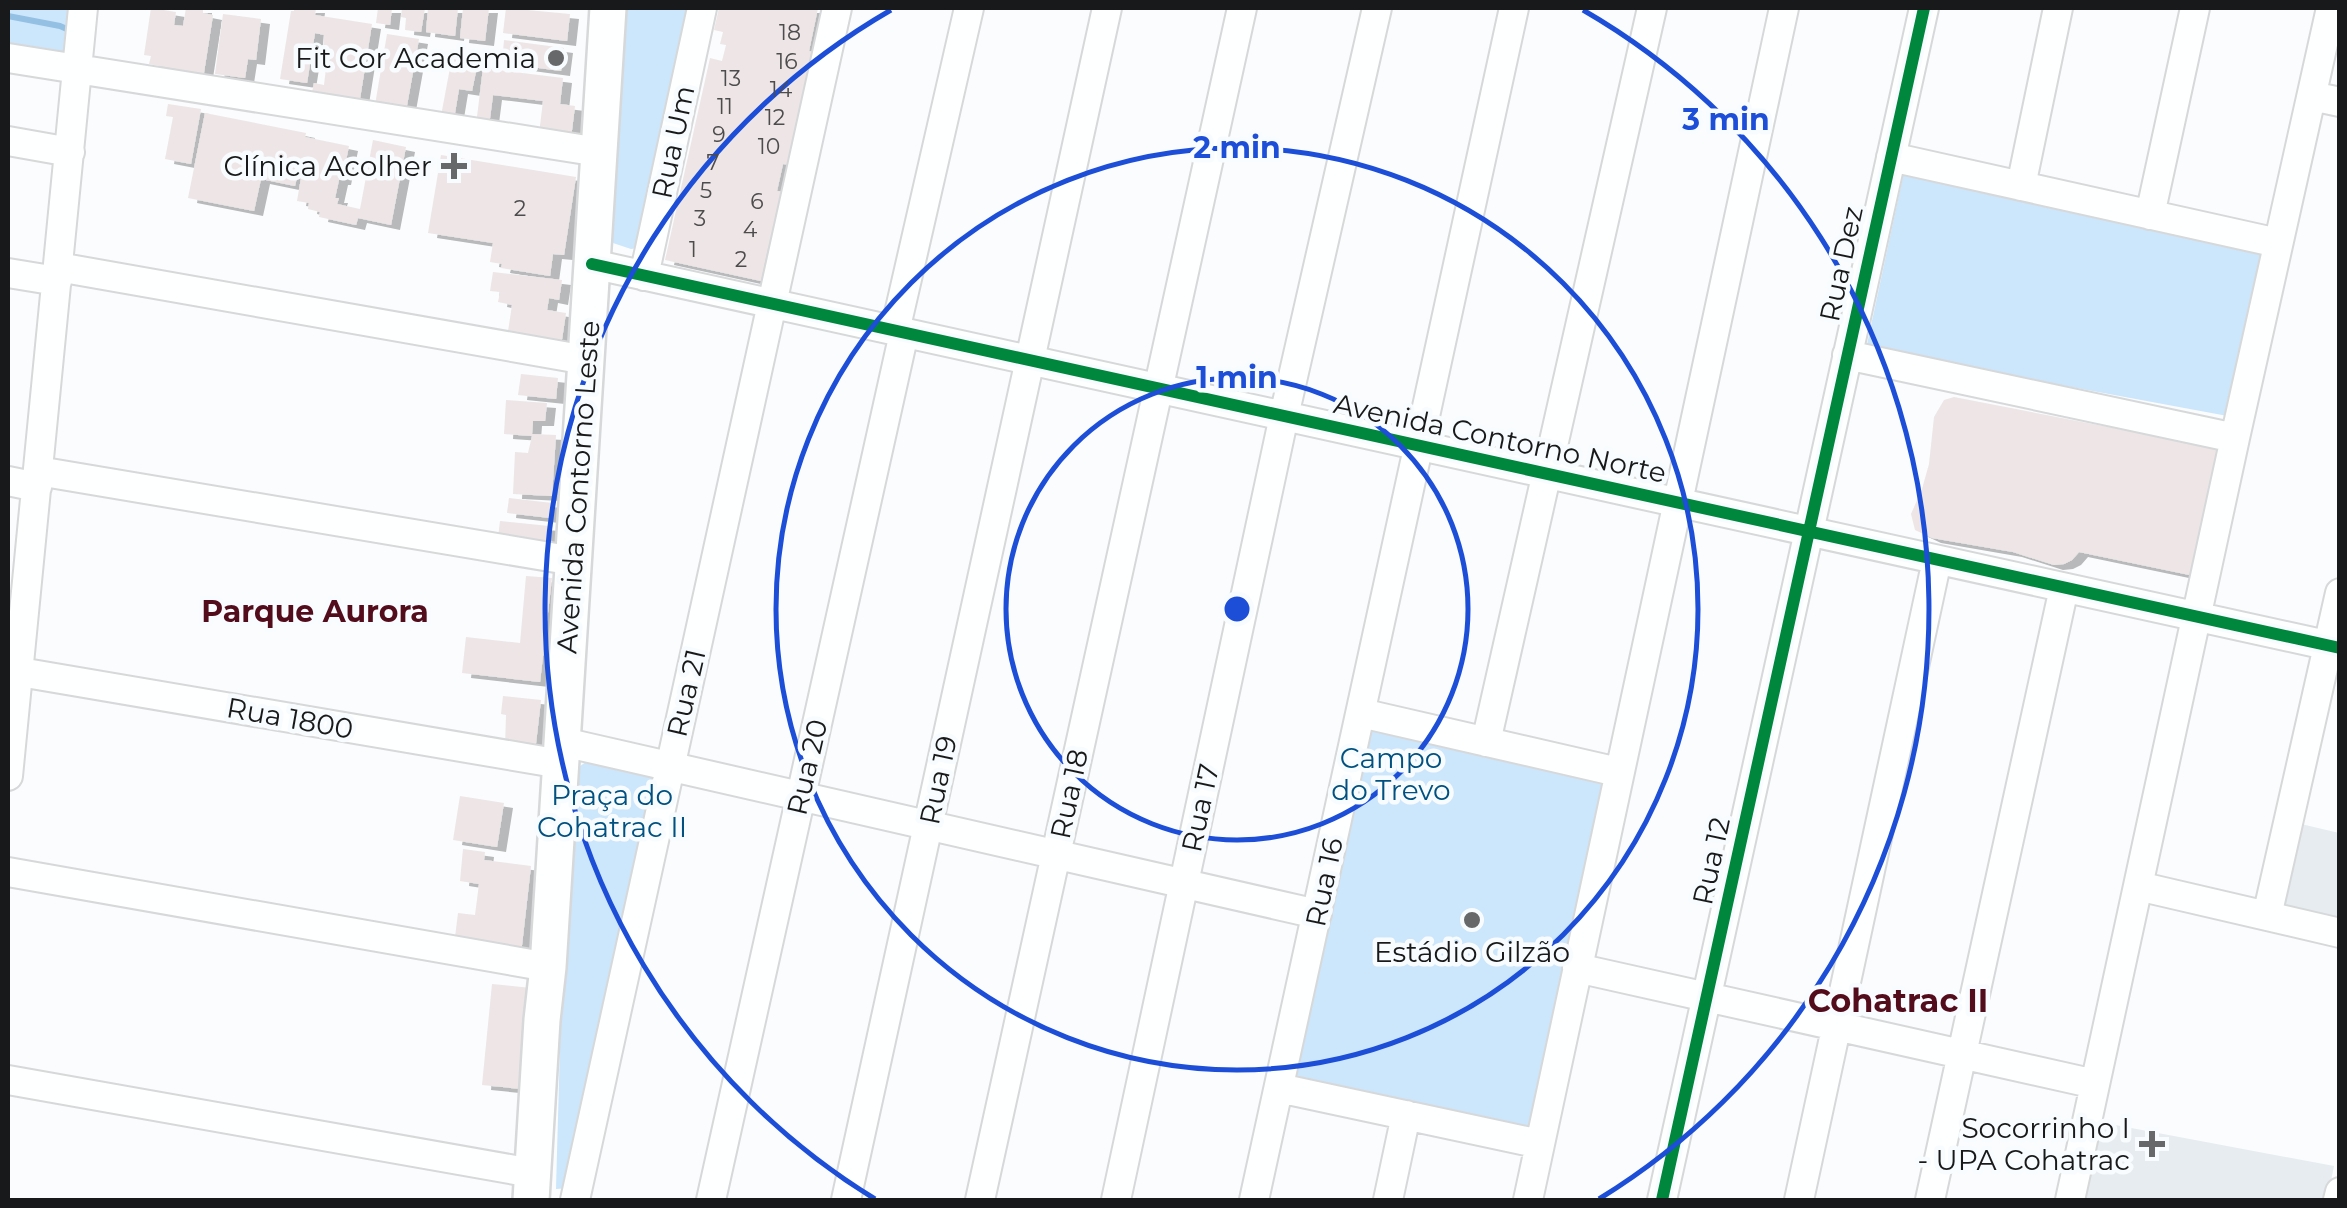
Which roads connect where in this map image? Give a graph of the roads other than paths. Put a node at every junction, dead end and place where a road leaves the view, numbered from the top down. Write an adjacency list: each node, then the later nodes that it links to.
1 (83, 8): 17 (street)
2 (608, 8): 21 (main road, Avenida Contorno Leste)
3 (702, 8): 29 (street, Rua Um)
4 (837, 8): 30 (street, Rua 21)
5 (969, 8): 31 (street, Rua 20)
6 (1107, 8): 34 (street, Rua 19)
7 (1242, 8): 35 (street, Rua 18)
8 (1377, 8): 36 (street, Rua 17)
9 (1514, 8): 38 (street, Rua 16)
10 (1652, 8): 39 (street)
11 (1784, 8): 42 (street)
12 (1924, 8): 22 (street, Rua Dez)
13 (2058, 8): 23 (street)
14 (2195, 8): 24 (street)
15 (2331, 8): 18 (street)
16 (8, 58): 17 (street)
17 (78, 69): 20 (street); 21 (street)
18 (2326, 99): 25 (street)
19 (8, 141): 20 (street)
20 (70, 152): 28 (street)
21 (598, 152): 26 (main road, Avenida Contorno Leste)
22 (1891, 156): 23 (street); 32 (street, Rua Dez)
23 (2020, 186): 24 (street)
24 (2150, 215): 25 (street)
25 (2278, 244): 37 (street)
26 (592, 264): 29 (street, Avenida Contorno Norte); 33 (main road, Avenida Contorno Leste)
27 (8, 273): 28 (street)
28 (58, 274): 33 (street); 40 (street)
29 (644, 276): 30 (street, Avenida Contorno Norte)
30 (773, 304): 31 (street, Avenida Contorno Norte); 54 (street, Rua 21)
31 (900, 332): 34 (street, Avenida Contorno Norte); 57 (street, Rua 20)
32 (1847, 355): 37 (street); 43 (street, Rua Dez)
33 (586, 360): 45 (main road, Avenida Contorno Leste)
34 (1030, 360): 35 (street, Avenida Contorno Norte); 58 (street, Rua 19)
35 (1157, 388): 36 (street, Avenida Contorno Norte); 59 (street, Rua 18)
36 (1284, 416): 38 (street, Avenida Contorno Norte); 61 (street, Rua 17)
37 (2235, 438): 48 (street)
38 (1419, 446): 39 (street, Avenida Contorno Norte); 51 (street, Rua 16)
39 (1547, 474): 42 (street, Avenida Contorno Norte); 52 (street)
40 (37, 479): 41 (street); 45 (street); 50 (street)
41 (8, 481)
42 (1676, 503): 43 (street, Avenida Contorno Norte); 55 (street)
43 (1808, 532): 44 (street, Avenida Contorno Norte); 68 (street, Rua 12)
44 (1937, 560): 46 (street, Avenida Contorno Norte); 69 (street)
45 (574, 561): 53 (main road, Avenida Contorno Leste)
46 (2064, 588): 48 (street, Avenida Contorno Norte); 70 (street)
47 (2340, 592): 49 (street)
48 (2196, 617): 49 (street, Avenida Contorno Norte); 62 (street)
49 (2334, 647): 64 (street)
50 (13, 671): 53 (street, Rua 1800); 56 (street)
51 (1361, 713): 52 (street); 63 (street, Rua 16)
52 (1486, 742): 55 (street)
53 (562, 753): 54 (street, Rua 1800); 66 (main road, Avenida Contorno Leste)
54 (670, 767): 57 (street, Rua 1800); 78 (street, Rua 21)
55 (1618, 772): 67 (street)
56 (8, 776)
57 (801, 796): 58 (street, Rua 1800); 79 (street, Rua 20)
58 (928, 825): 59 (street, Rua 1800); 80 (street, Rua 19)
59 (1056, 854): 61 (street, Rua 1800); 81 (street, Rua 18)
60 (8, 872): 66 (street)
61 (1184, 884): 63 (street, Rua 1800); 82 (street, Rua 17)
62 (2138, 886): 64 (street); 72 (street)
63 (1317, 914): 73 (street, Rua 16)
64 (2267, 916): 65 (street)
65 (2340, 933)
66 (548, 967): 76 (main road, Avenida Contorno Leste)
67 (1577, 968): 68 (street); 75 (street)
68 (1706, 997): 69 (street); 86 (street, Rua 12)
69 (1837, 1026): 70 (street); 87 (street)
70 (1962, 1054): 72 (street); 88 (street)
71 (8, 1080): 76 (street)
72 (2095, 1084): 89 (street)
73 (1279, 1088): 74 (street); 83 (street, Rua 16)
74 (1406, 1115): 75 (street); 84 (street)
75 (1540, 1144): 85 (street)
76 (538, 1191)
77 (2340, 1192): 90 (street)
78 (575, 1200)
79 (711, 1200)
80 (846, 1200)
81 (980, 1200)
82 (1116, 1200)
83 (1254, 1200)
84 (1388, 1200)
85 (1528, 1200)
86 (1662, 1200)
87 (1800, 1200)
88 (1930, 1200)
89 (2070, 1200)
90 (2338, 1200)

